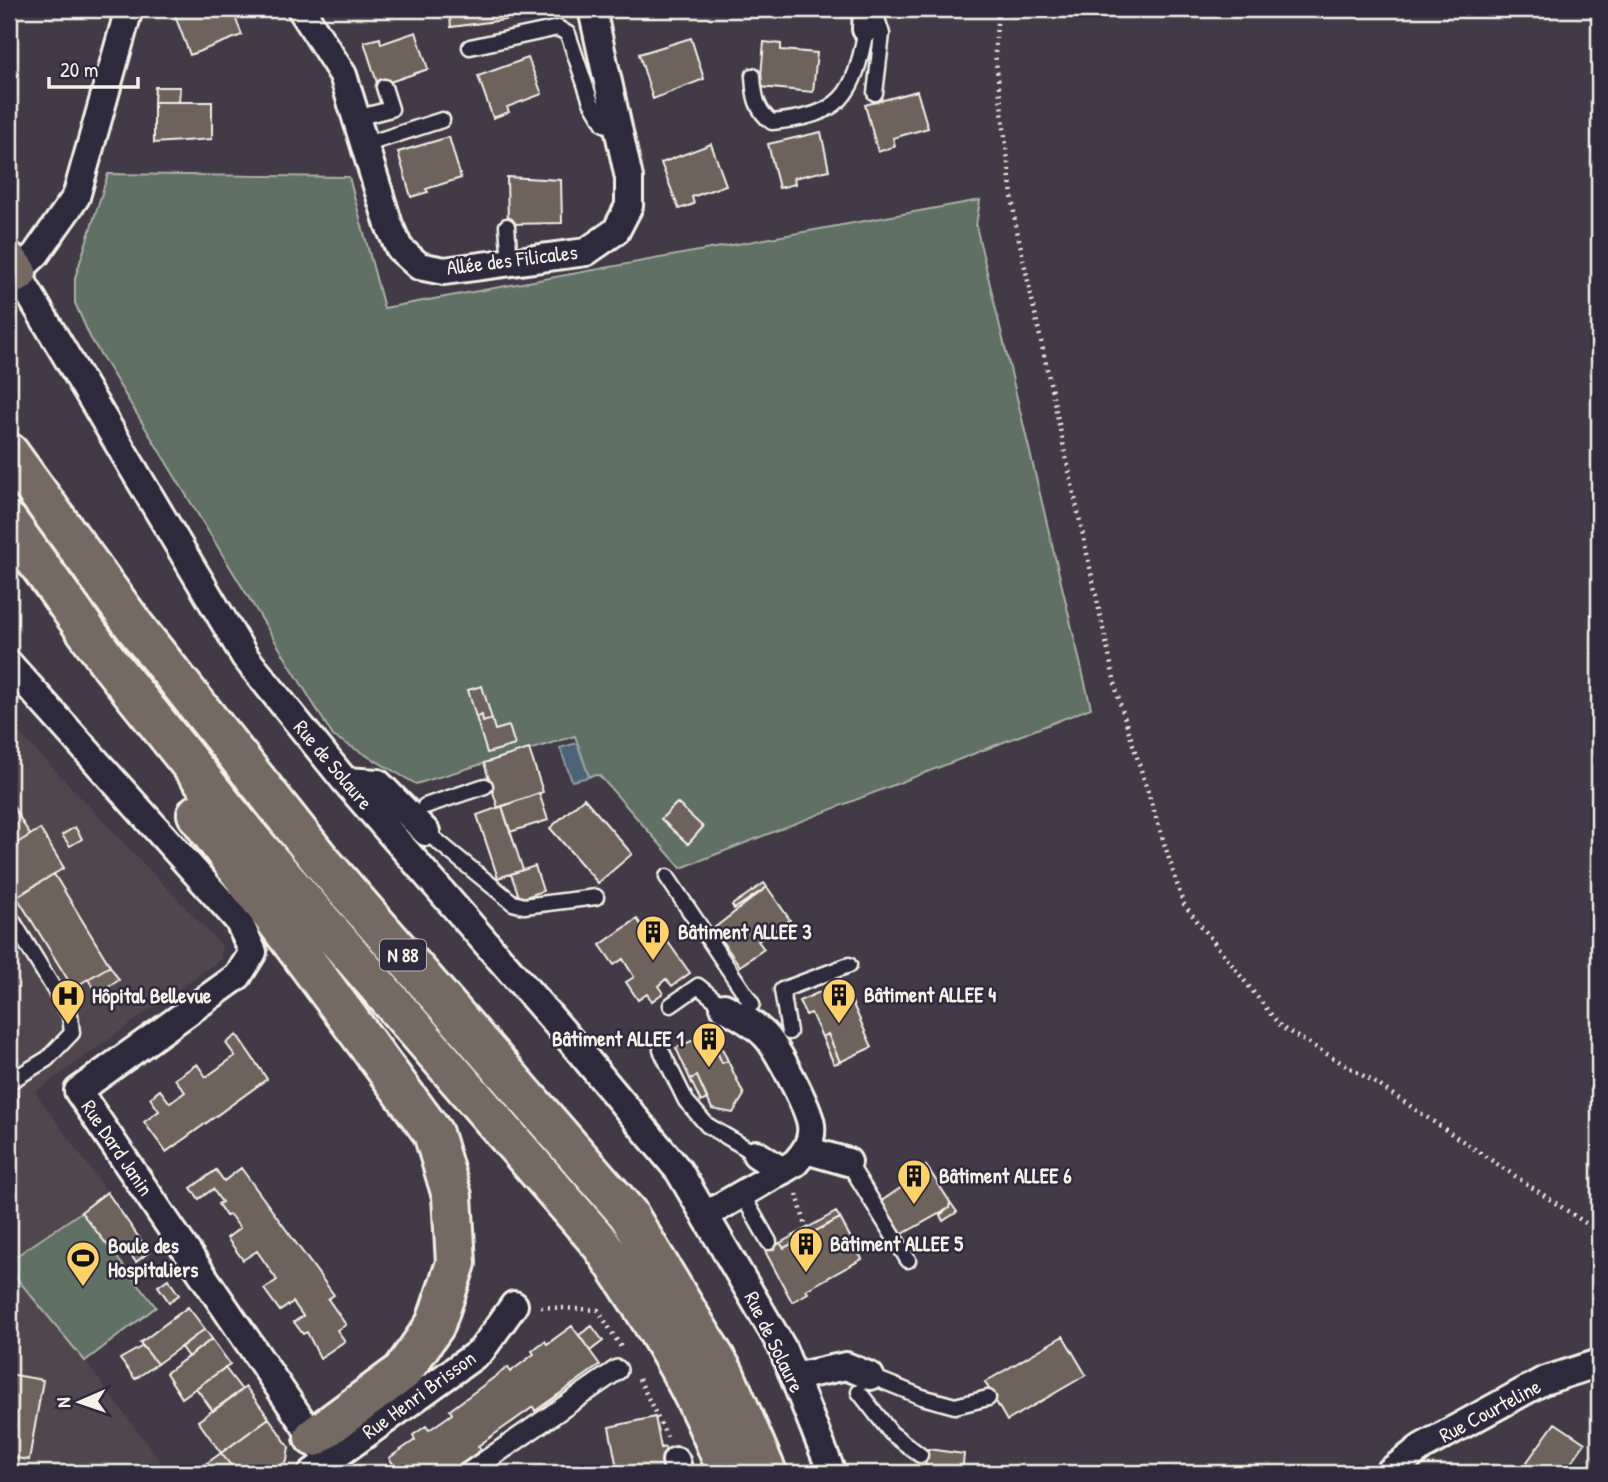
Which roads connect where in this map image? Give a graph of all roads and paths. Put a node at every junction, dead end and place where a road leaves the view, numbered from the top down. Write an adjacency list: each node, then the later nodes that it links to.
1 (130, 9): 16 (street)
2 (301, 9): 10 (street, Allée des Filicales)
3 (592, 9): 12 (street, Allée des Filicales)
4 (998, 9): 43 (path)
5 (869, 16): 7 (lane); 9 (lane)
6 (470, 47): 12 (lane)
7 (753, 76)
8 (384, 87): 10 (lane)
9 (875, 93)
10 (356, 118): 13 (street, Allée des Filicales)
11 (442, 120): 13 (lane)
12 (617, 127): 15 (street, Allée des Filicales)
13 (364, 145): 15 (street, Allée des Filicales)
14 (507, 226): 15 (lane)
15 (510, 262)
16 (11, 271): 21 (street, Rue de Solaure)
17 (9, 453): 56 (highway, N 88)
18 (9, 523): 20 (highway, N 88)
19 (9, 664): 53 (street, Rue Dard Janin)
20 (110, 664): 53 (highway, N 88); 55 (highway, N 88)
21 (345, 781): 23 (street); 41 (street, Rue de Solaure)
22 (485, 786): 23 (lane)
23 (419, 816): 25 (lane)
24 (667, 877): 30 (lane)
25 (596, 897)
26 (9, 915): 34 (lane)
27 (849, 965): 31 (lane)
28 (671, 1005): 29 (lane)
29 (724, 1007): 30 (street)
30 (751, 1013): 33 (street)
31 (789, 1032): 33 (street)
32 (661, 1050): 37 (lane)
33 (781, 1059): 39 (street)
34 (9, 1082)
35 (9, 1096): 36 (lane)
36 (9, 1107)
37 (757, 1154): 39 (street)
38 (848, 1162): 39 (street); 45 (lane)
39 (795, 1165): 40 (street); 42 (path)
40 (745, 1200): 41 (street); 44 (lane)
41 (706, 1215): 49 (street, Rue de Solaure)
42 (804, 1224)
43 (1599, 1232)
44 (769, 1242)
45 (908, 1260)
46 (514, 1305): 53 (street, Rue Henri Brisson)
47 (1599, 1363): 58 (street, Rue Courteline)
48 (624, 1366): 54 (street)
49 (794, 1377): 50 (street); 57 (street, Rue de Solaure)
50 (858, 1378): 51 (lane); 52 (lane)
51 (988, 1398)
52 (920, 1455)
53 (323, 1461)
54 (468, 1473)
55 (727, 1473)
56 (767, 1473)
57 (832, 1473)
58 (1388, 1473)

